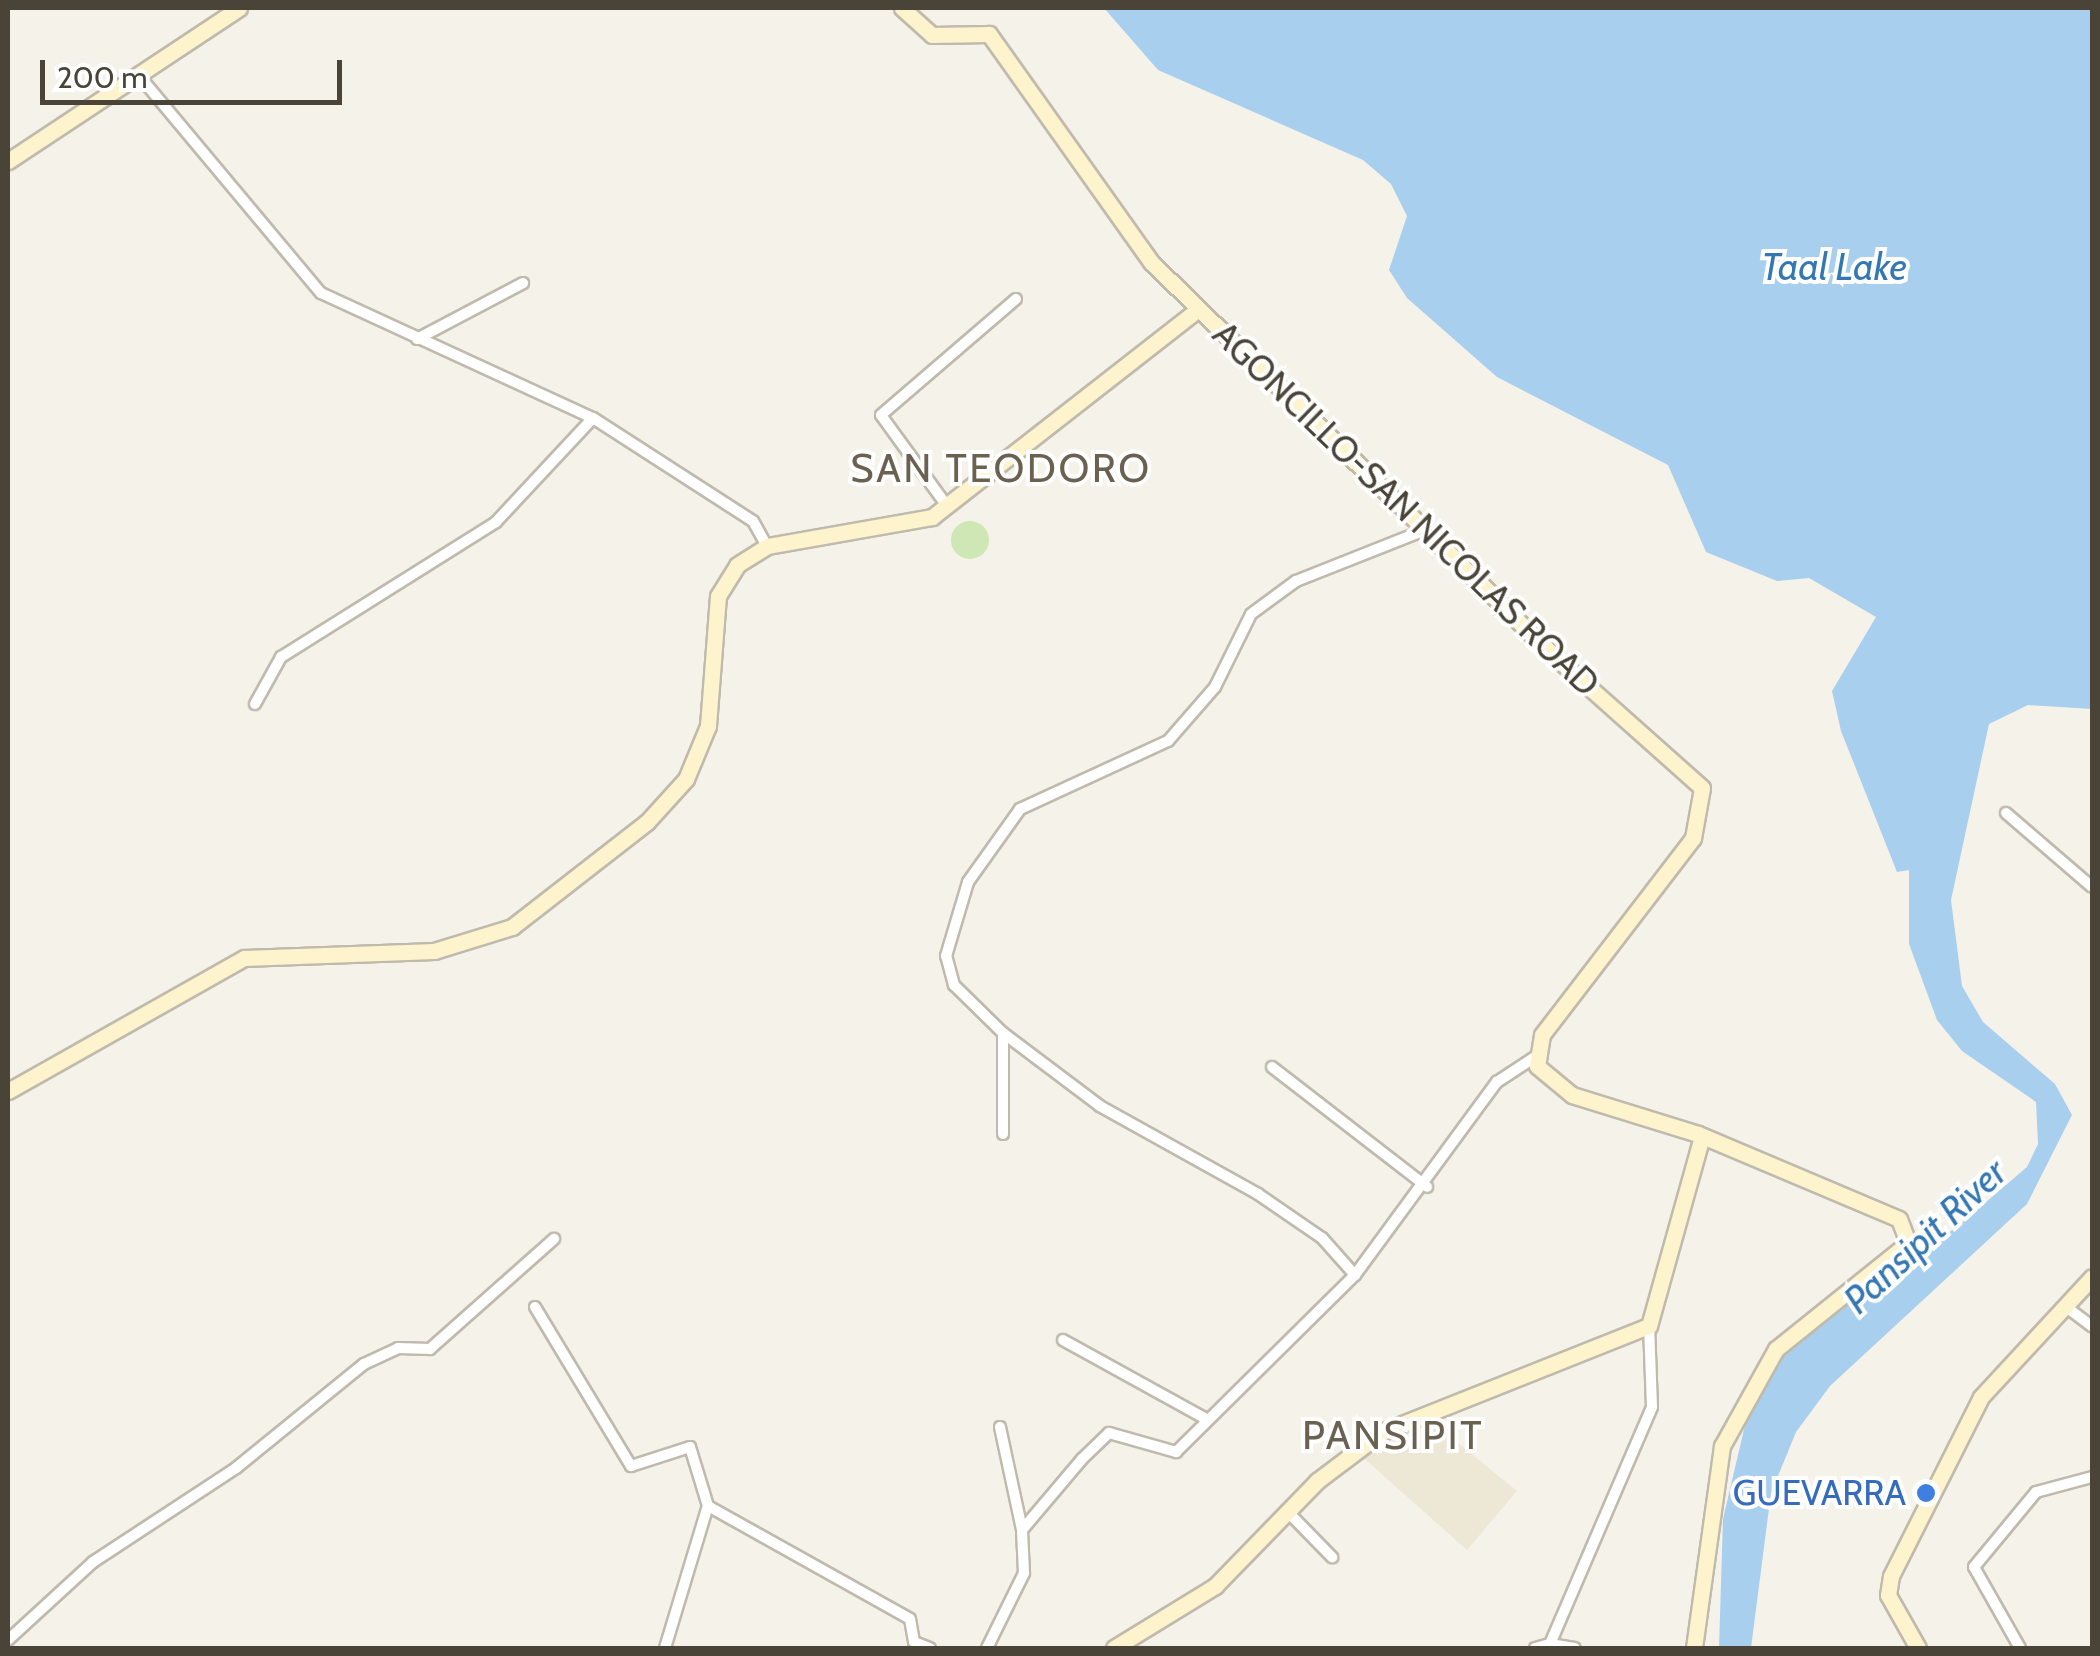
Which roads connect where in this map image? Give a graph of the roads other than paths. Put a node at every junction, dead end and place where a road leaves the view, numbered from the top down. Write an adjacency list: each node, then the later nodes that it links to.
1 (239, 8): 3 (main road)
2 (902, 8): 7 (main road)
3 (141, 78): 4 (main road); 8 (street)
4 (8, 161)
5 (522, 282): 8 (street)
6 (1016, 299): 10 (street)
7 (1198, 309): 10 (main road, AGONCILLO-SAN NICOLAS ROAD); 11 (main road, AGONCILLO-SAN NICOLAS ROAD)
8 (416, 339): 9 (street)
9 (593, 418): 12 (street); 13 (street)
10 (947, 506): 12 (main road, AGONCILLO-SAN NICOLAS ROAD)
11 (1425, 530): 16 (street); 17 (main road, AGONCILLO-SAN NICOLAS ROAD)
12 (767, 546): 19 (main road)
13 (255, 704)
14 (2006, 813): 15 (street)
15 (2092, 887)
16 (1003, 1032): 20 (street); 24 (street)
17 (1535, 1057): 21 (main road); 22 (street)
18 (1272, 1067): 22 (street)
19 (8, 1091)
20 (1004, 1134)
21 (1702, 1136): 28 (main road); 46 (main road)
22 (1426, 1187): 24 (street)
23 (554, 1239): 38 (street)
24 (1354, 1275): 31 (street)
25 (2092, 1277): 26 (main road)
26 (2065, 1306): 29 (street); 47 (main road)
27 (534, 1307): 34 (street)
28 (1649, 1326): 35 (main road); 39 (street)
29 (2092, 1326)
30 (1063, 1340): 31 (street)
31 (1206, 1419): 36 (street)
32 (1000, 1427): 36 (street)
33 (2092, 1477): 48 (street)
34 (708, 1506): 40 (street); 41 (street)
35 (1288, 1514): 37 (street); 43 (main road)
36 (1022, 1530): 42 (street)
37 (1332, 1557)
38 (8, 1640)
39 (1550, 1644): 44 (street); 45 (street)
40 (666, 1648)
41 (930, 1648)
42 (986, 1648)
43 (1114, 1648)
44 (1535, 1648)
45 (1575, 1648)
46 (1694, 1648)
47 (1918, 1648)
48 (2020, 1648)

